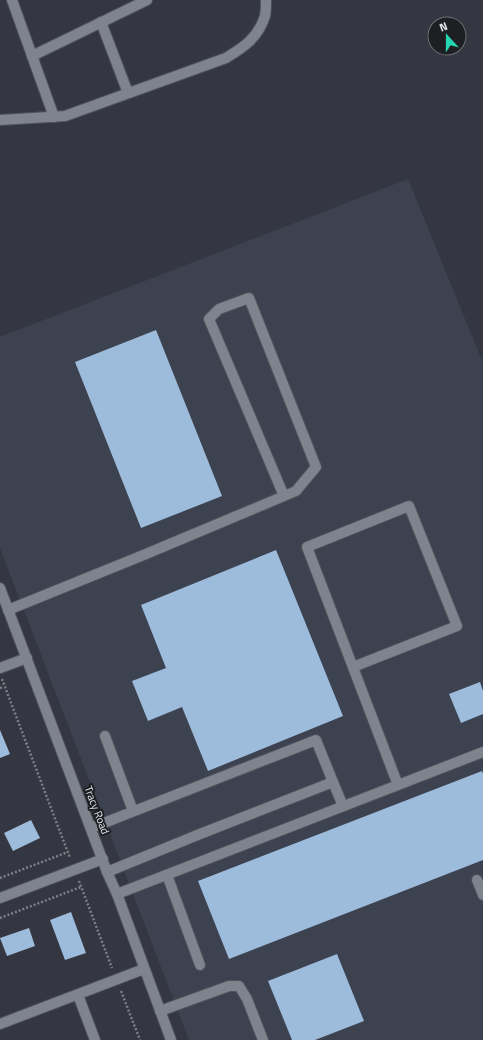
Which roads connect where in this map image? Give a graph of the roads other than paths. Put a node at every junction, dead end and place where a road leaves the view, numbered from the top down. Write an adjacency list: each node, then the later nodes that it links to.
1 (12, 0): 5 (street)
2 (147, 0): 4 (street)
3 (266, 0): 6 (street)
4 (101, 22): 5 (street); 6 (street)
5 (32, 56): 7 (street)
6 (128, 93): 7 (street)
7 (54, 117): 8 (street)
8 (0, 120)
9 (284, 496): 9 (street); 11 (street)
10 (0, 588): 11 (street, Tracy Road)
11 (8, 610): 12 (street, Tracy Road)
12 (27, 658): 14 (street); 21 (street, Tracy Road)
13 (353, 667): 13 (street); 18 (street)
14 (0, 668)
15 (105, 736): 20 (street)
16 (483, 752): 18 (street)
17 (333, 782): 19 (street); 20 (street); 23 (street)
18 (398, 785): 19 (street)
19 (344, 806): 24 (street)
20 (133, 811): 21 (street)
21 (91, 828): 22 (street, Tracy Road)
22 (102, 858): 23 (street, Tracy Road); 28 (street)
23 (108, 872): 26 (street, Tracy Road)
24 (167, 875): 26 (street); 29 (street)
25 (477, 880): 27 (street)
26 (117, 894): 30 (street, Tracy Road)
27 (483, 895)
28 (0, 898)
29 (200, 965)
30 (144, 969): 31 (street); 32 (street, Tracy Road)
31 (78, 995): 33 (street); 34 (street)
32 (160, 1011): 35 (street, Tracy Road); 36 (street)
33 (0, 1024)
34 (95, 1040)
35 (171, 1040)
36 (263, 1040)

